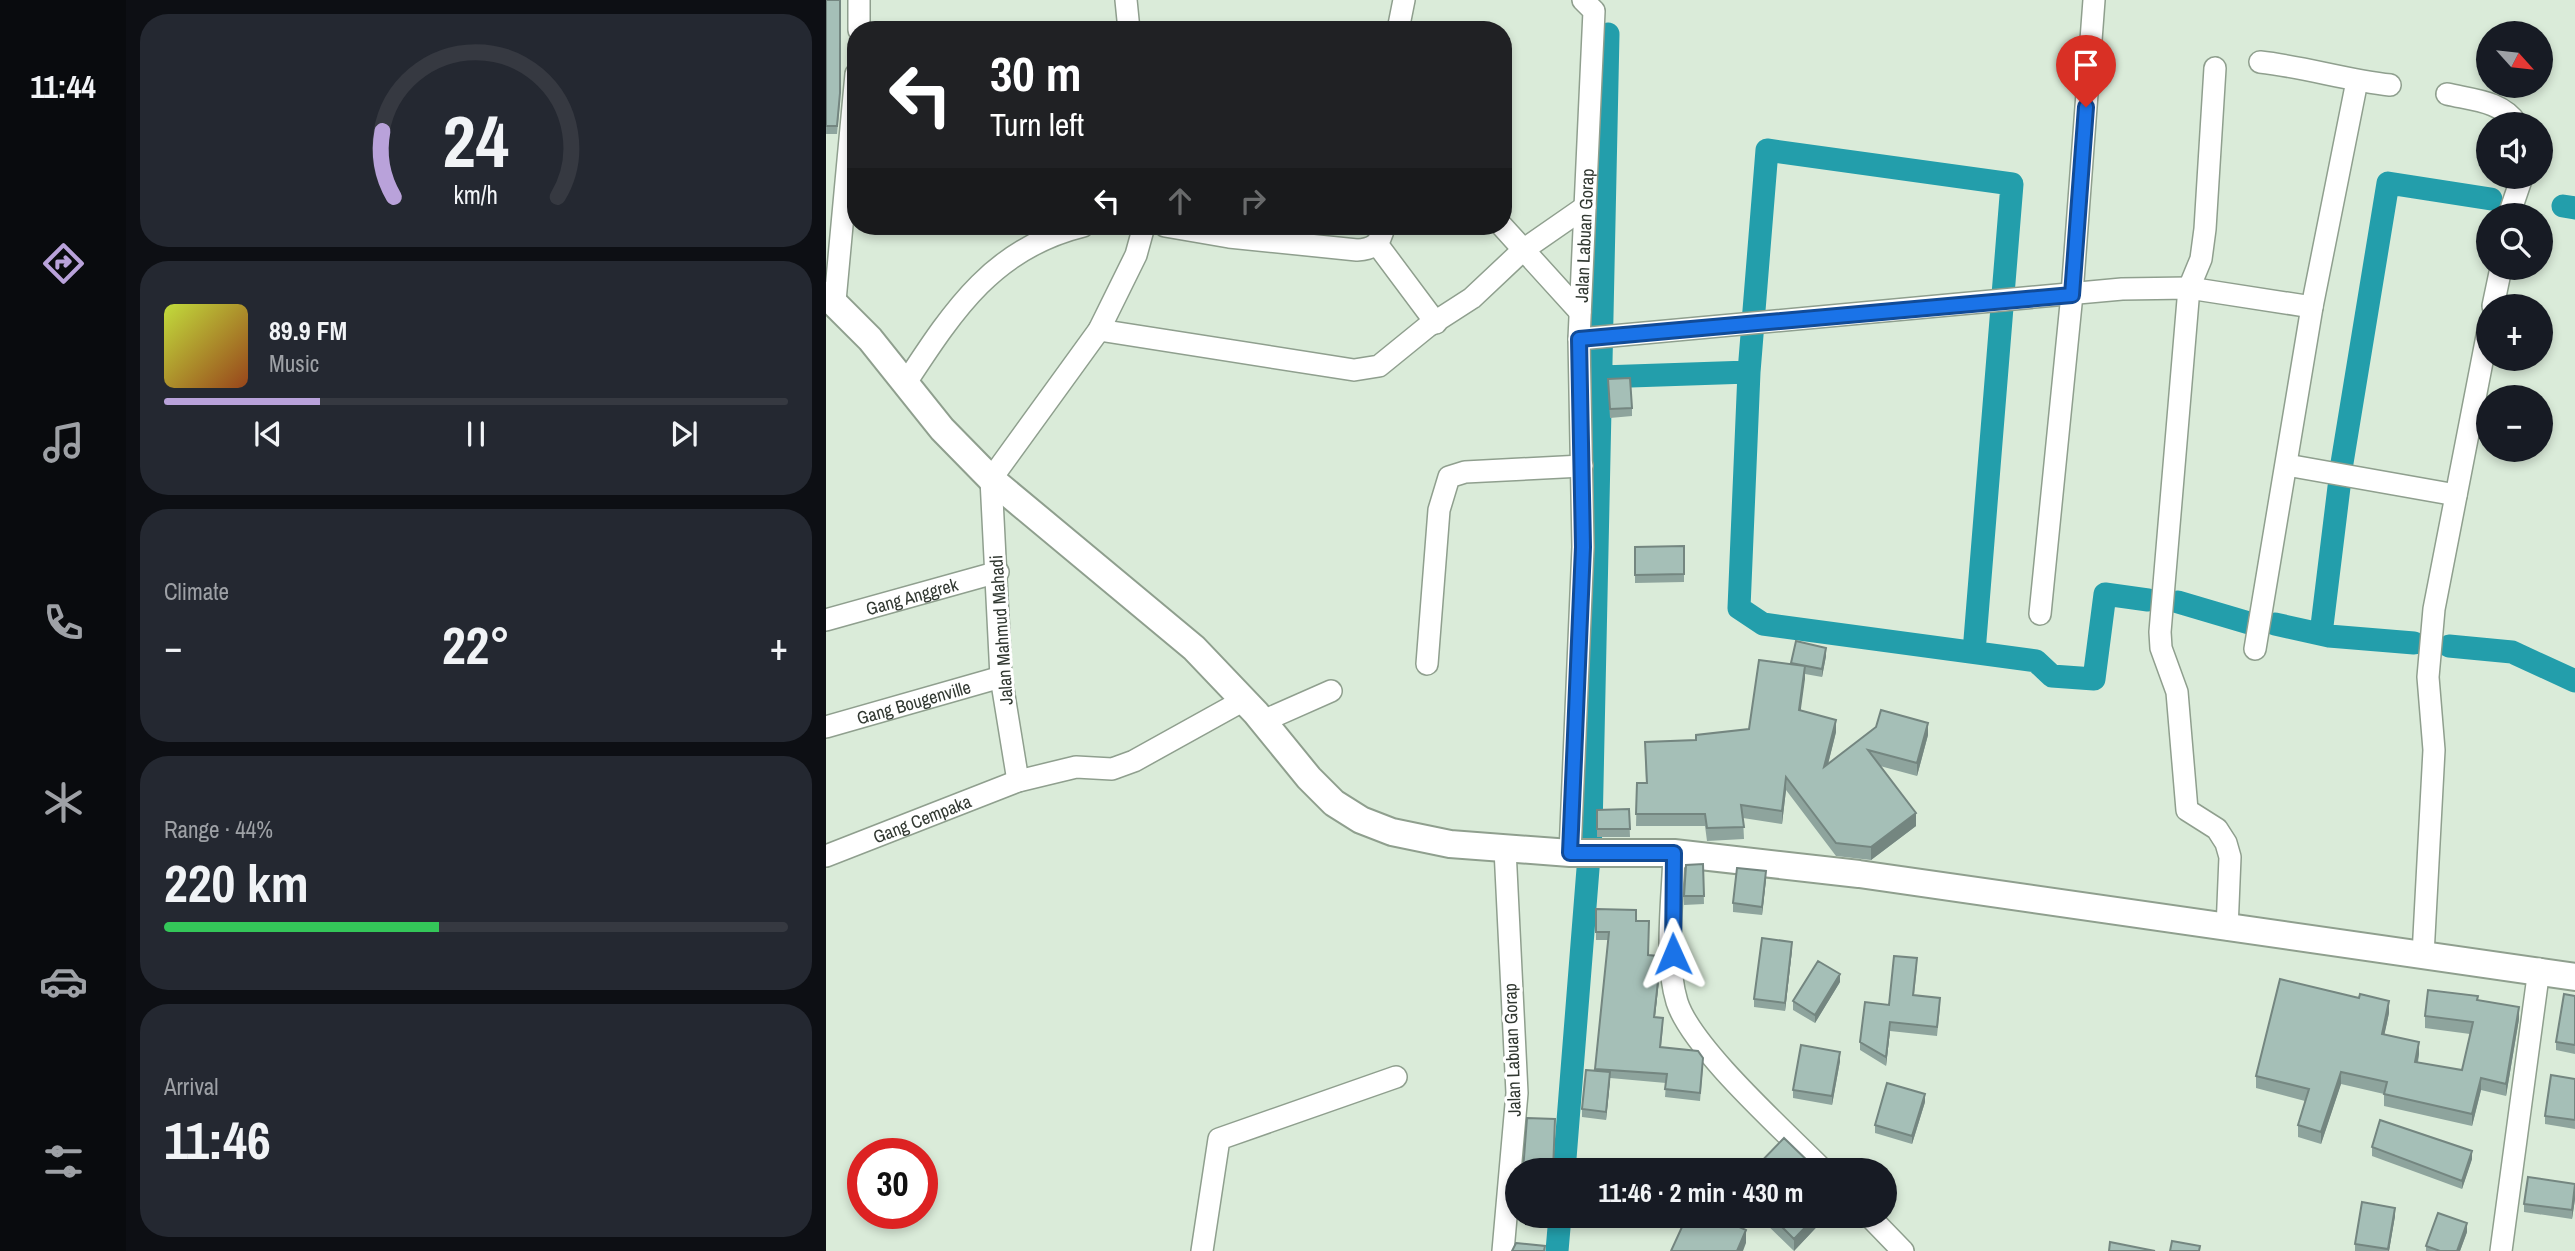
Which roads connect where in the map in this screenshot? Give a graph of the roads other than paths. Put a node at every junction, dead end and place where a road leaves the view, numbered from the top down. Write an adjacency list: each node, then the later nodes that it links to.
1 (859, 0): 6 (street)
2 (1126, 0): 7 (street)
3 (1404, 0): 8 (street)
4 (1583, 0): 16 (street, Jalan Labuan Gorap)
5 (2094, 0): 24 (street)
6 (859, 21)
7 (1128, 21)
8 (1400, 21)
9 (2260, 62): 11 (street)
10 (2215, 68): 23 (street)
11 (2357, 81): 12 (street); 26 (street)
12 (2390, 85)
13 (2447, 94): 14 (street)
14 (2508, 112)
15 (847, 152): 25 (street)
16 (1585, 207): 22 (street); 27 (street, Jalan Labuan Gorap)
17 (1050, 235): 32 (street)
18 (1142, 235): 29 (street)
19 (1218, 235): 20 (street)
20 (1380, 235): 28 (street)
21 (1510, 235): 22 (street)
22 (1523, 250): 27 (street); 28 (street)
23 (2189, 288): 24 (street); 26 (street); 52 (street)
24 (2072, 295): 30 (street); 38 (street)
25 (830, 298): 32 (street)
26 (2312, 307): 33 (street)
27 (1580, 313): 30 (street, Jalan Labuan Gorap)
28 (1436, 323): 29 (street)
29 (1099, 330): 35 (street)
30 (1585, 338): 34 (street, Jalan Labuan Gorap)
31 (2480, 371): 36 (street)
32 (905, 384): 35 (street)
33 (2287, 465): 36 (street); 40 (street)
34 (1582, 466): 41 (street); 49 (street, Jalan Labuan Gorap)
35 (991, 479): 37 (street, Jalan Mahmud Mahadi); 44 (street)
36 (2456, 495): 53 (street)
37 (998, 572): 39 (street, Gang Anggrek); 42 (street, Jalan Mahmud Mahadi)
38 (2039, 614)
39 (826, 620)
40 (2255, 649)
41 (1427, 664)
42 (1001, 677): 46 (street, Gang Bougenville); 47 (street, Jalan Mahmud Mahadi)
43 (1331, 691): 45 (street)
44 (1244, 700): 45 (street); 47 (street, Gang Cempaka)
45 (1263, 722): 48 (street)
46 (826, 727)
47 (1018, 781): 51 (street, Gang Cempaka)
48 (1505, 849): 49 (street); 60 (street, Jalan Labuan Gorap)
49 (1574, 853): 50 (street)
50 (1674, 853): 52 (street); 57 (street)
51 (826, 856)
52 (2227, 929): 53 (street)
53 (2423, 955): 54 (street)
54 (2539, 969): 55 (street); 62 (street)
55 (2575, 977)
56 (1396, 1077): 59 (street)
57 (1811, 1158)
58 (1881, 1228): 61 (street)
59 (1202, 1251)
60 (1503, 1251)
61 (1903, 1251)
62 (2501, 1251)

